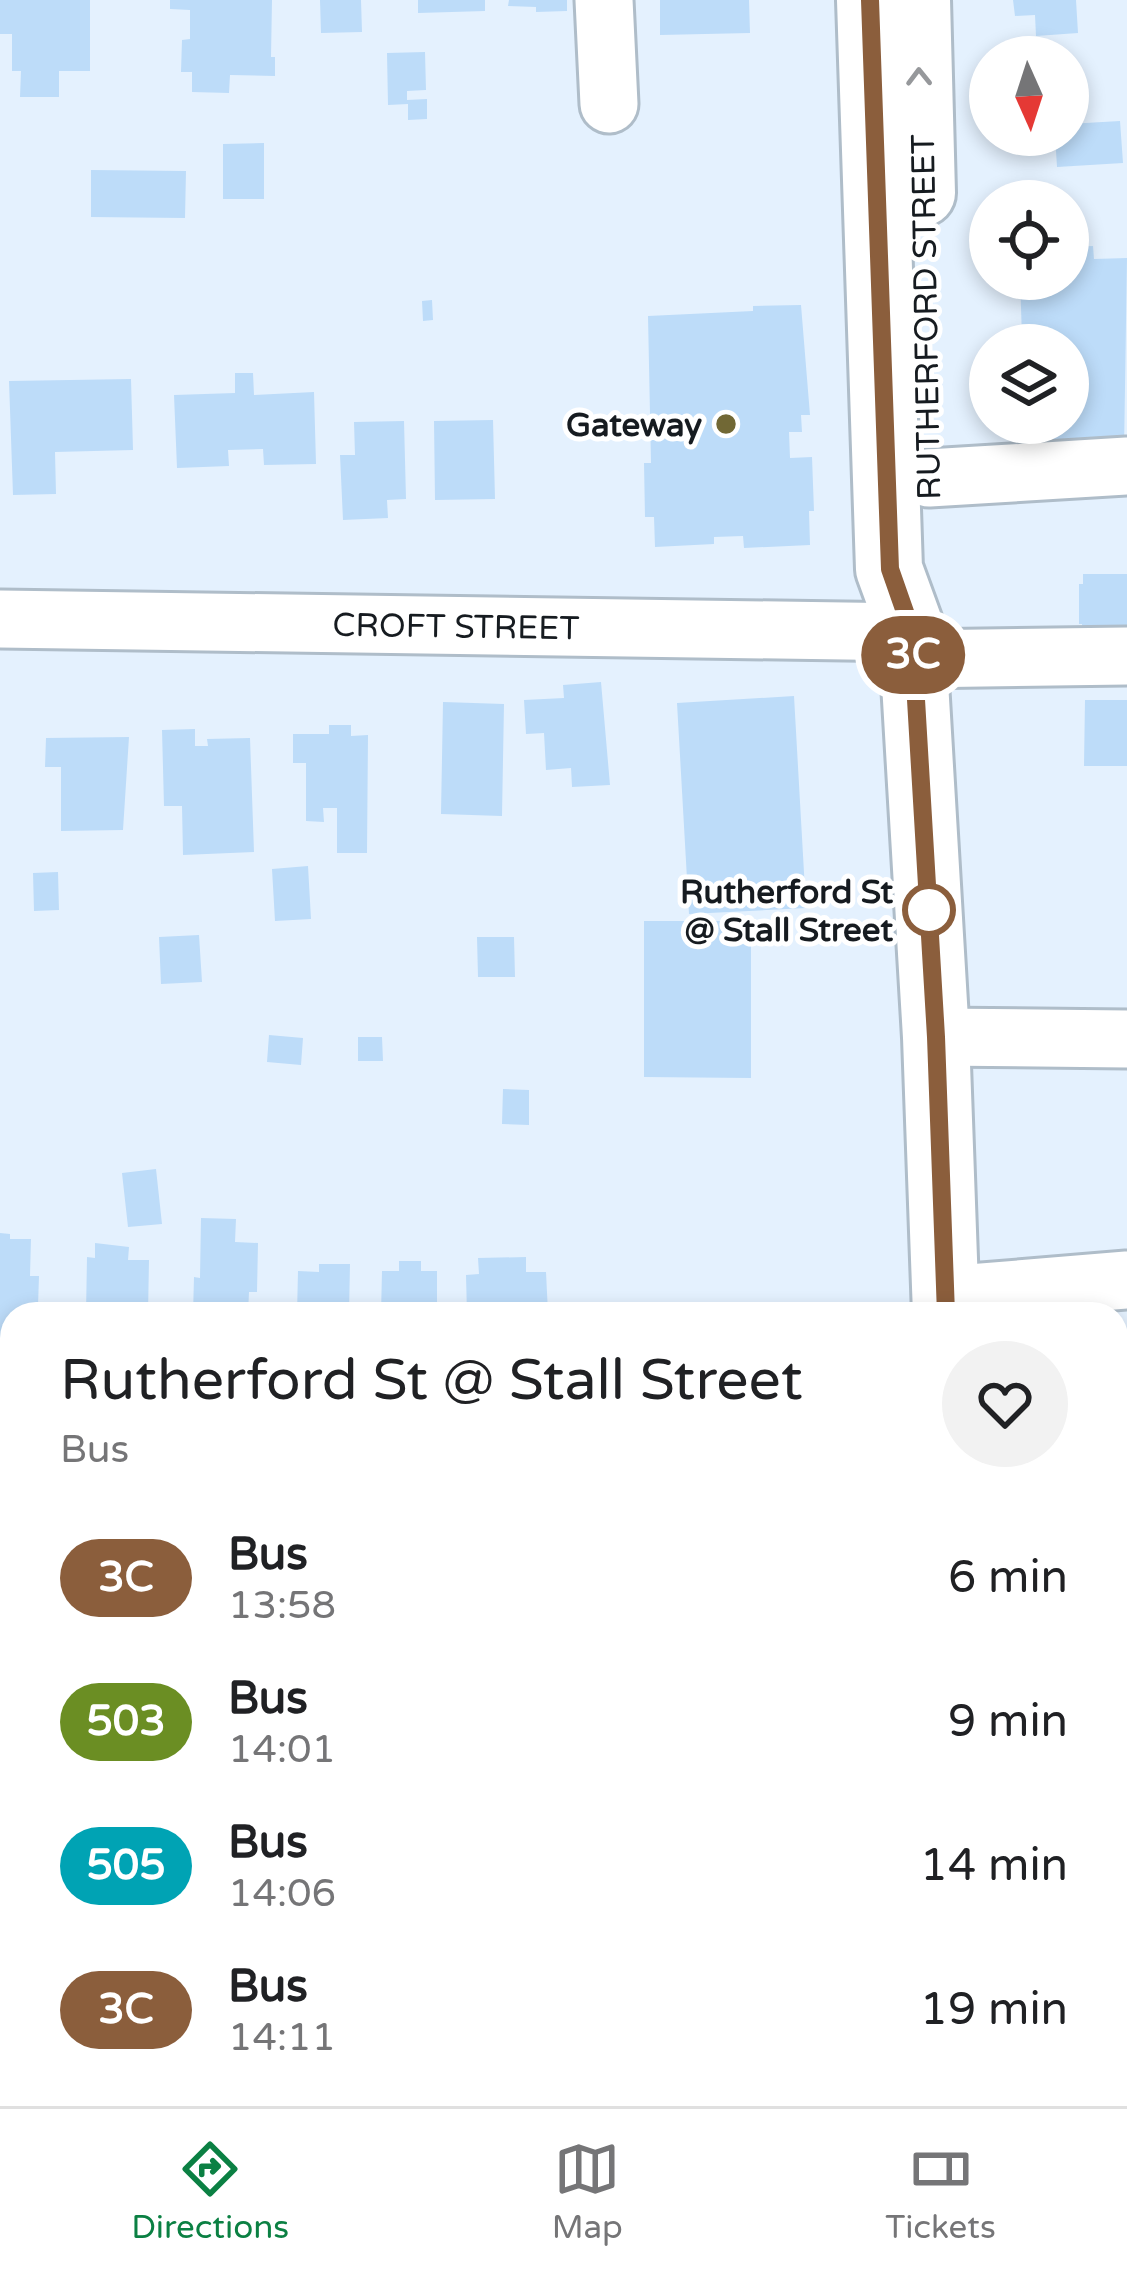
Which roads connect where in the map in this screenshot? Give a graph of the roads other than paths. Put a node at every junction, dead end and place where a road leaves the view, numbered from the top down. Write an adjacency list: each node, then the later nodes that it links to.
1 (604, 0): 4 (street)
2 (870, 0): 8 (highway, RUTHERFORD STREET)
3 (917, 0): 6 (highway, RUTHERFORD STREET, one-way to 3)
4 (609, 104)
5 (1127, 466): 6 (street)
6 (928, 478): 8 (highway, RUTHERFORD STREET)
7 (0, 619): 8 (street, CROFT STREET)
8 (913, 645): 9 (street, CROFT STREET); 10 (highway, RUTHERFORD STREET)
9 (1127, 656)
10 (936, 1037): 11 (street); 13 (highway, RUTHERFORD STREET)
11 (1127, 1039)
12 (1127, 1280): 14 (street)
13 (946, 1302)
14 (961, 1302)

